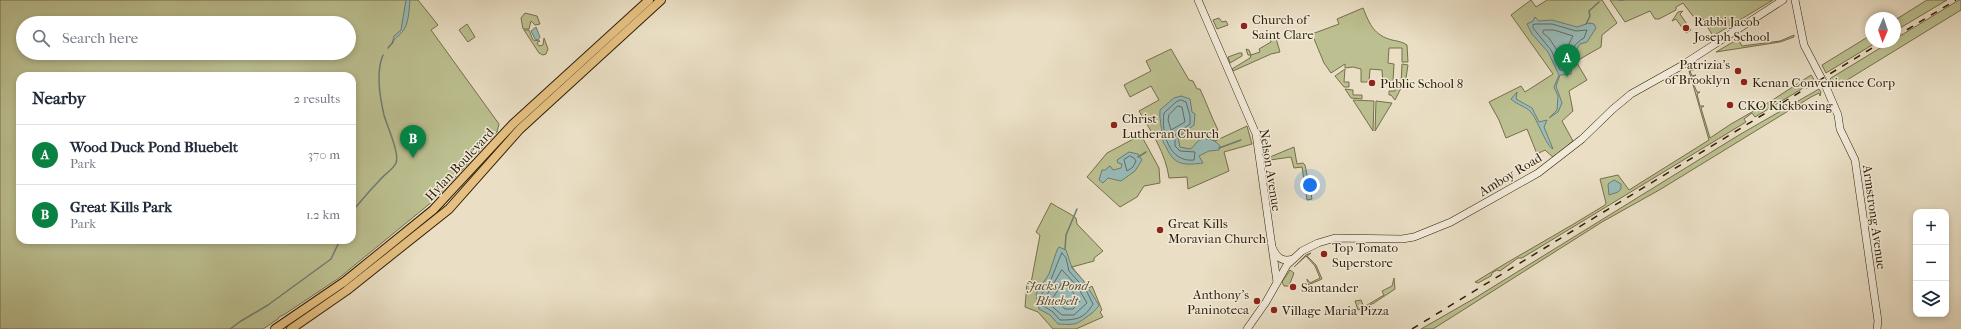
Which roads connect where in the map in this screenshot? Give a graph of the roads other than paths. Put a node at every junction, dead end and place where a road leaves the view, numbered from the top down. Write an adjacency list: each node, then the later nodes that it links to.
1 (649, 0): 9 (main road, Hylan Boulevard)
2 (661, 0): 10 (main road, Hylan Boulevard)
3 (1198, 0): 6 (main road, Nelson Avenue)
4 (1783, 0): 7 (main road, Amboy Road)
5 (1795, 0): 12 (main road, Armstrong Avenue)
6 (1271, 247): 7 (main road); 8 (main road, Nelson Avenue)
7 (1293, 258): 8 (main road, Amboy Road)
8 (1277, 282): 11 (main road, Amboy Road)
9 (275, 329)
10 (291, 329)
11 (1247, 329)
12 (1877, 329)

